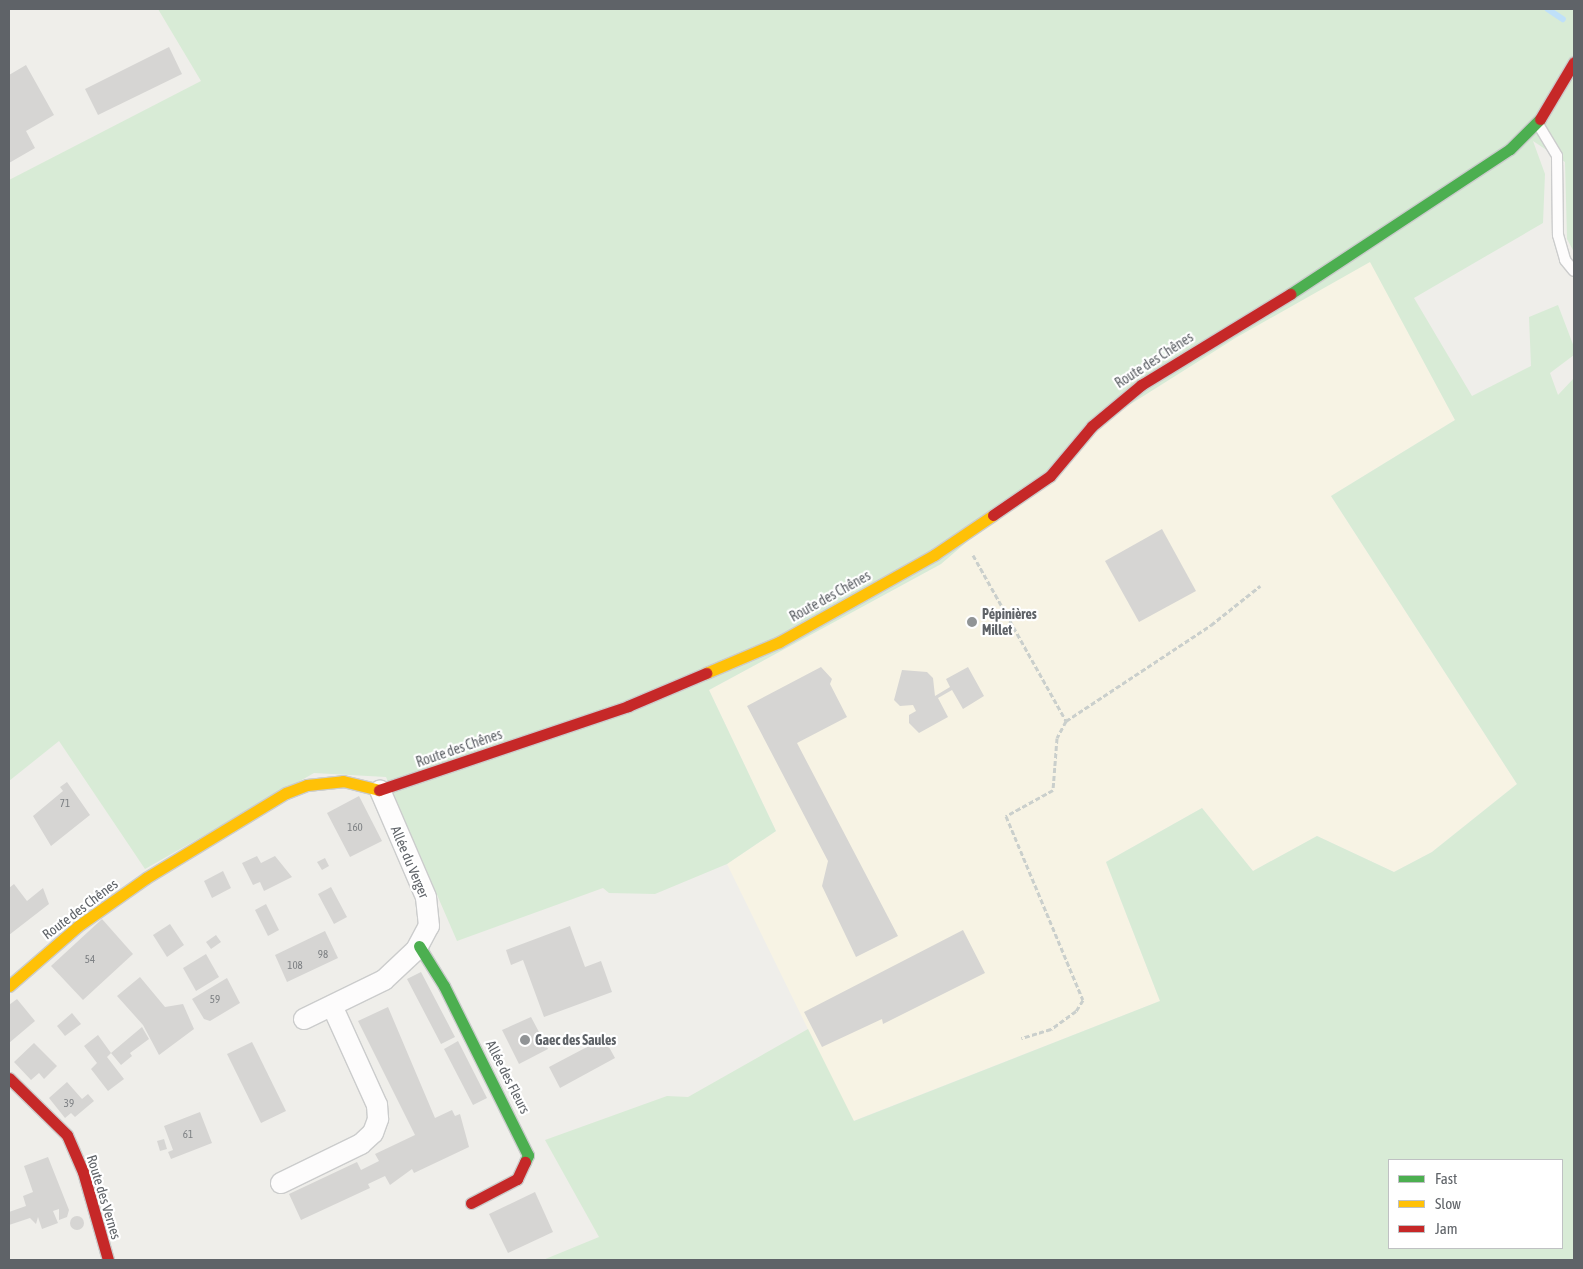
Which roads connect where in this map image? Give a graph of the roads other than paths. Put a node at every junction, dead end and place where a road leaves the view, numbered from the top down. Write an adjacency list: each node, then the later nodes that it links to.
1 (1574, 62): 2 (street, Route des Chênes)
2 (1538, 123): 3 (lane); 4 (street, Route des Chênes)
3 (1574, 271)
4 (380, 790): 5 (street, Allée du Verger); 6 (street, Route des Chênes)
5 (418, 946): 7 (street, Allée du Verger); 11 (street, Allée des Fleurs)
6 (9, 986)
7 (332, 1006): 8 (street, Allée du Verger); 10 (street)
8 (304, 1019)
9 (9, 1078): 12 (street, Route des Vernes)
10 (281, 1183)
11 (471, 1204)
12 (108, 1260)

